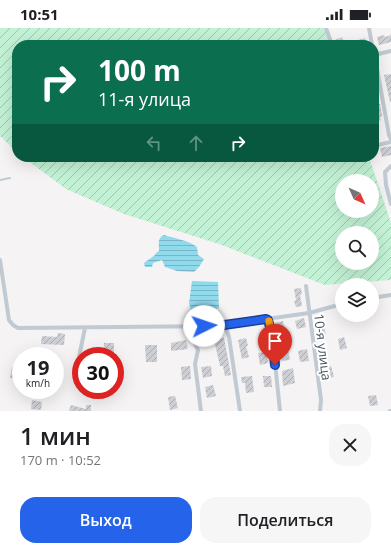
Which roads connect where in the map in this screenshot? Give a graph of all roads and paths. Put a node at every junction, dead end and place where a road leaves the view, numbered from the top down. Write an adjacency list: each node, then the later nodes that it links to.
1 (326, 28): 3 (street)
2 (369, 28): 4 (street)
3 (330, 40)
4 (371, 40)
5 (391, 51): 6 (street)
6 (379, 53)
7 (379, 81): 8 (street)
8 (391, 139)
9 (391, 142): 10 (street)
10 (379, 145)
11 (391, 166): 14 (street)
12 (10, 178): 13 (lane)
13 (0, 180)
14 (391, 204)
15 (0, 260): 24 (street)
16 (306, 286): 20 (street, 10-я улица)
17 (391, 295): 18 (street)
18 (379, 297)
19 (335, 306): 20 (street)
20 (309, 313): 21 (street); 29 (street, 10-я улица)
21 (268, 320): 22 (street); 28 (street)
22 (217, 326): 23 (street); 27 (street)
23 (192, 327): 24 (street); 26 (street)
24 (84, 328): 25 (street)
25 (81, 347)
26 (201, 411)
27 (240, 411)
28 (280, 411)
29 (320, 411)

